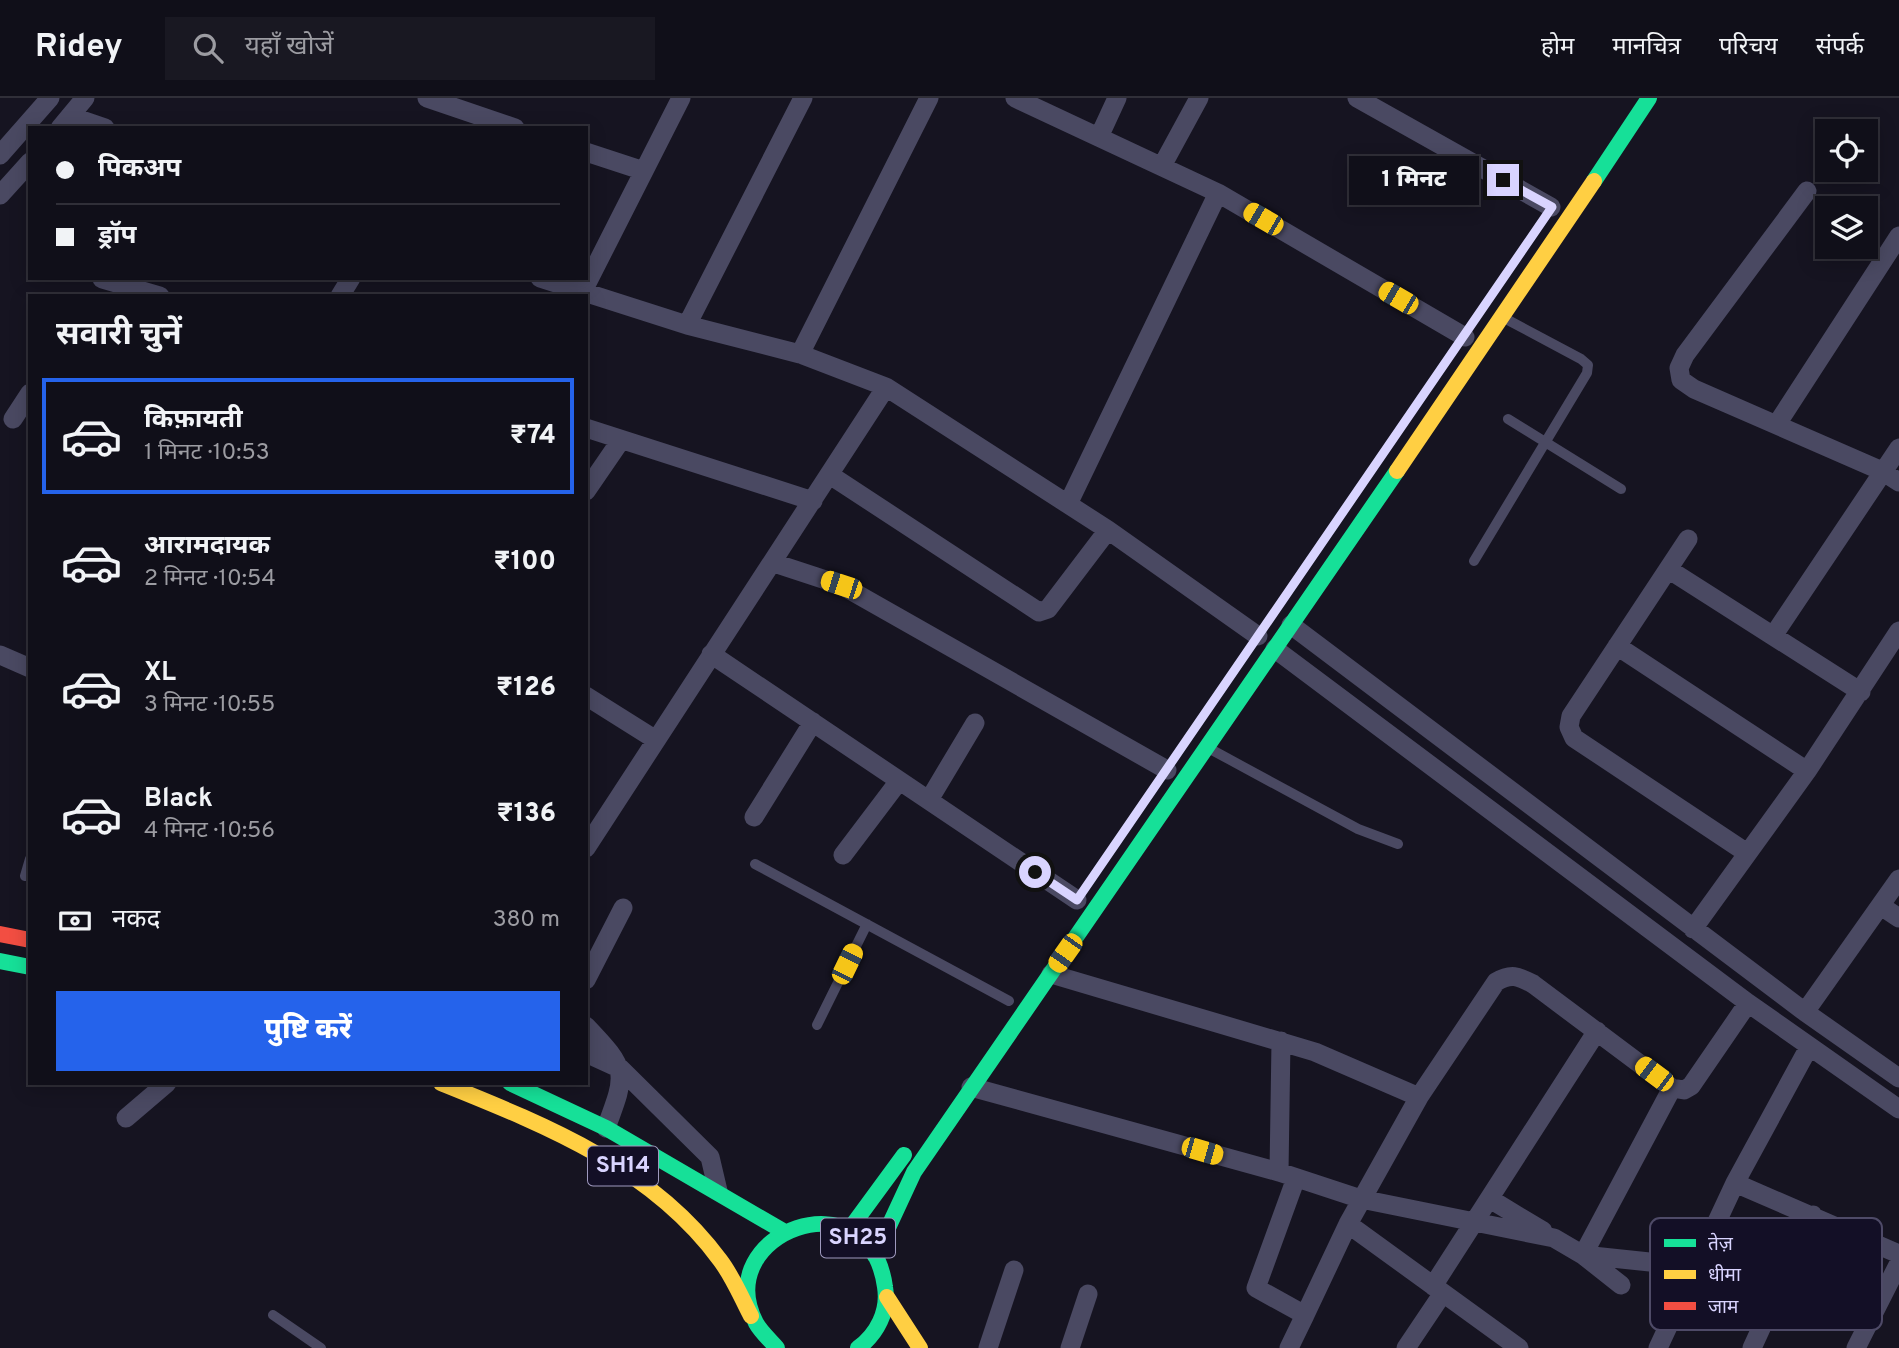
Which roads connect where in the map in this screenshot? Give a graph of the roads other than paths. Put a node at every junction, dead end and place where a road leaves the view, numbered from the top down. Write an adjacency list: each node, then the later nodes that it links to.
1 (50, 98): 17 (street)
2 (85, 98): 12 (street)
3 (427, 98): 14 (street)
4 (681, 98): 20 (street)
5 (803, 98): 33 (street)
6 (1015, 98): 15 (street)
7 (1117, 98): 15 (street)
8 (1199, 98): 19 (street)
9 (1357, 98): 24 (street)
10 (1649, 98): 32 (main road, SH25)
11 (929, 99): 35 (street)
12 (65, 122): 13 (street)
13 (92, 126)
14 (509, 126)
15 (1099, 137): 19 (street)
16 (588, 153): 20 (street)
17 (0, 155)
18 (28, 164): 23 (street)
19 (1162, 166): 22 (street)
20 (644, 171): 28 (street)
21 (1807, 191): 40 (street)
22 (1217, 193): 34 (street); 50 (street)
23 (0, 195)
24 (1551, 207)
25 (1899, 236): 40 (street)
26 (109, 280): 29 (street)
27 (546, 280): 28 (street)
28 (582, 293): 30 (street)
29 (154, 294)
30 (585, 294)
31 (588, 295): 33 (street)
32 (1503, 317): 43 (lane); 56 (main road, SH25)
33 (687, 325): 35 (street)
34 (1465, 337)
35 (800, 354): 36 (street)
36 (886, 387): 45 (street); 50 (street)
37 (28, 396): 38 (street)
38 (13, 419)
39 (1507, 419): 43 (lane)
40 (1777, 424): 46 (street)
41 (588, 429): 42 (street)
42 (621, 440): 47 (street); 49 (street)
43 (1547, 445): 48 (lane); 53 (lane)
44 (1899, 448): 46 (street)
45 (830, 475): 49 (street); 51 (street)
46 (1891, 476): 59 (street)
47 (588, 488)
48 (1621, 489)
49 (813, 501): 54 (street)
50 (1068, 504): 51 (street)
51 (1108, 530): 58 (street)
52 (1688, 539): 55 (street)
53 (1474, 561)
54 (774, 563): 62 (street); 71 (street)
55 (1668, 569): 59 (street); 60 (street)
56 (1291, 625): 61 (main road, SH25); 89 (street)
57 (1899, 631): 65 (street)
58 (1259, 635)
59 (1773, 636): 65 (street)
60 (1617, 646): 72 (street); 78 (street)
61 (1275, 649): 70 (main road, SH25); 97 (street)
62 (711, 654): 67 (street); 69 (street)
63 (0, 655): 64 (street)
64 (28, 667)
65 (1861, 692): 72 (street)
66 (588, 697): 69 (street)
67 (813, 722): 73 (street); 75 (street)
68 (975, 723): 74 (street)
69 (656, 740): 77 (street)
70 (1208, 748): 76 (lane); 94 (main road, SH25)
71 (1167, 770)
72 (1807, 771): 78 (street)
73 (899, 780): 74 (street); 79 (street)
74 (929, 800): 84 (street)
75 (754, 817)
76 (1398, 844)
77 (588, 845)
78 (1747, 853): 89 (street)
79 (843, 855)
80 (755, 864): 88 (lane)
81 (28, 866): 82 (lane)
82 (25, 876)
83 (1899, 879): 85 (street)
84 (1077, 900)
85 (1881, 906): 87 (street); 98 (street)
86 (623, 908): 95 (street)
87 (1899, 918)
88 (867, 924): 96 (lane); 99 (lane)
89 (1693, 929): 98 (street)
90 (0, 934): 91 (main road)
91 (28, 940)
92 (0, 961): 93 (main road)
93 (28, 967)
94 (1051, 974): 102 (street); 107 (main road, SH25)
95 (588, 976)
96 (1009, 1001)
97 (1748, 1003): 103 (street); 111 (street)
98 (1805, 1012): 106 (street)
99 (817, 1025)
100 (588, 1028): 105 (street)
101 (1597, 1031): 111 (street); 112 (street); 121 (street)
102 (1281, 1041): 112 (street); 117 (street)
103 (1809, 1047): 113 (street); 118 (street)
104 (588, 1054): 105 (street)
105 (621, 1069): 115 (street); 119 (street)
106 (1899, 1078)
107 (963, 1080): 117 (street); 133 (main road, SH25)
108 (165, 1085): 114 (street)
109 (445, 1085): 145 (main road, SH14)
110 (514, 1085): 115 (main road, SH14)
111 (1672, 1088): 134 (street)
112 (1419, 1097): 120 (street)
113 (1899, 1109)
114 (126, 1118)
115 (606, 1128): 119 (main road, SH14)
116 (916, 1138): 128 (main road, SH25)
117 (1287, 1175): 120 (street); 144 (street)
118 (1735, 1183): 122 (street); 123 (street)
119 (718, 1191): 129 (main road, SH14)
120 (1361, 1199): 126 (street); 127 (street)
121 (1490, 1199): 126 (street); 130 (street)
122 (1813, 1215): 124 (street); 125 (street)
123 (1719, 1218)
124 (1812, 1218)
125 (1820, 1218)
126 (1475, 1222): 130 (street); 139 (street)
127 (1348, 1224): 139 (street); 144 (street)
128 (849, 1230): 129 (main road, SH25); 133 (main road, SH25)
129 (783, 1231): 145 (main road)
130 (1554, 1238): 134 (street)
131 (1882, 1246): 132 (street)
132 (1899, 1254)
133 (875, 1255): 141 (main road, SH25)
134 (1583, 1255): 135 (street); 138 (street)
135 (1650, 1262)
136 (1899, 1263): 142 (street)
137 (1014, 1270): 154 (street)
138 (1621, 1285)
139 (1438, 1289): 157 (street); 158 (street)
140 (1088, 1294): 155 (street)
141 (887, 1297): 152 (main road); 153 (main road)
142 (1882, 1297)
143 (273, 1315): 150 (lane)
144 (1305, 1315): 156 (street)
145 (751, 1316): 149 (main road)
146 (1667, 1330): 159 (street)
147 (1760, 1330): 160 (street)
148 (1865, 1330): 161 (street)
149 (761, 1343): 151 (main road)
150 (321, 1348)
151 (777, 1348)
152 (858, 1348)
153 (919, 1348)
154 (988, 1348)
155 (1070, 1348)
156 (1289, 1348)
157 (1406, 1348)
158 (1519, 1348)
159 (1658, 1348)
160 (1752, 1348)
161 (1856, 1348)

